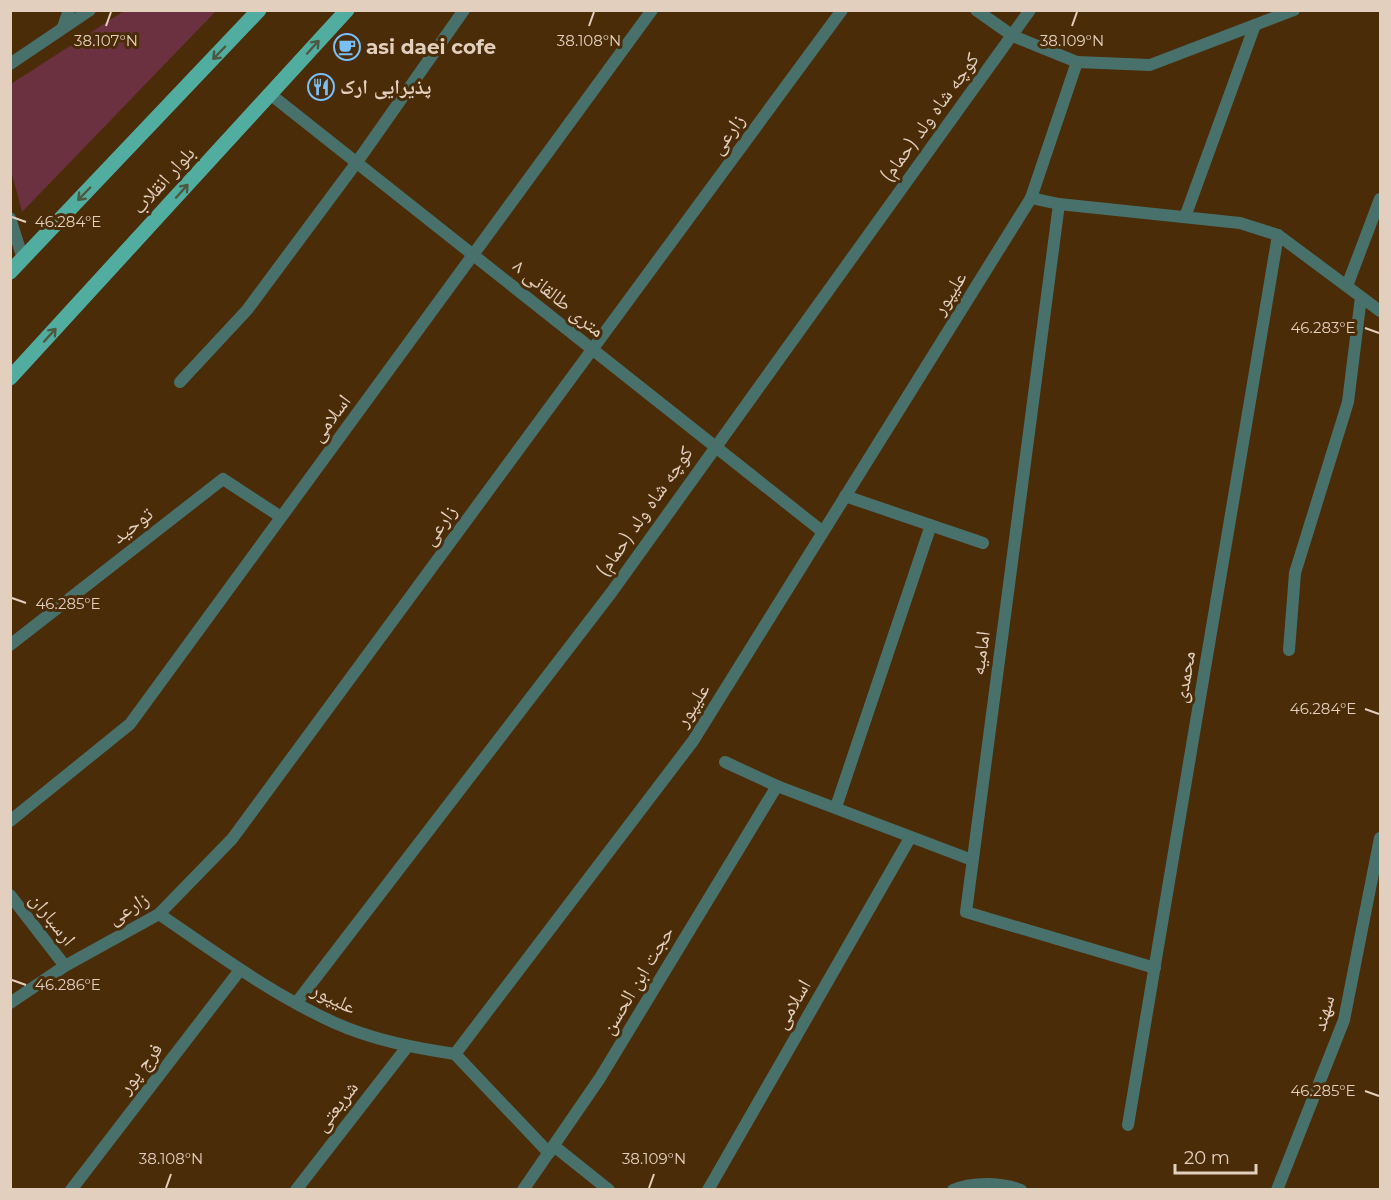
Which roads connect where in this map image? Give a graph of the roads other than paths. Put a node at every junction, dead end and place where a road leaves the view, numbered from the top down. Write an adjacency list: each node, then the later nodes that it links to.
1 (69, 10): 12 (street)
2 (90, 10): 12 (street)
3 (259, 10): 25 (main road, one-way to 25)
4 (347, 10): 16 (main road, بلوار انقلاب, one-way to 4)
5 (464, 10): 17 (street)
6 (652, 10): 24 (street, اسلامی)
7 (842, 10): 30 (street, زارعی)
8 (976, 10): 13 (street)
9 (1030, 10): 13 (street, کوچه شاه ولد (حمام))
10 (1294, 10): 11 (street)
11 (1254, 25): 14 (street); 21 (street)
12 (63, 27): 15 (street)
13 (1013, 36): 14 (street); 33 (street, کوچه شاه ولد (حمام))
14 (1077, 62): 18 (street, علیپور)
15 (10, 64)
16 (270, 94): 17 (street, ۸ متری طالقانی); 31 (main road, بلوار انقلاب, one-way to 16)
17 (357, 162): 24 (street, ۸ متری طالقانی); 32 (street)
18 (1031, 198): 20 (street); 34 (street, علیپور)
19 (1380, 200): 27 (street)
20 (1059, 204): 21 (street); 47 (street, امامیه)
21 (1185, 217): 23 (street)
22 (10, 218): 25 (street)
23 (1278, 235): 27 (street); 51 (street, محمدی)
24 (476, 255): 30 (street, ۸ متری طالقانی); 35 (street, اسلامی)
25 (23, 259): 26 (main road)
26 (10, 272)
27 (1347, 286): 28 (street)
28 (1361, 297): 29 (street); 40 (street)
29 (1380, 311)
30 (592, 350): 33 (street, ۸ متری طالقانی); 49 (street, زارعی)
31 (10, 378)
32 (180, 382)
33 (714, 446): 37 (street, ۸ متری طالقانی); 53 (street, کوچه شاه ولد (حمام))
34 (845, 496): 36 (street); 37 (street, علیپور)
35 (281, 517): 39 (street, توحید); 44 (street, اسلامی)
36 (931, 525): 38 (street); 43 (street)
37 (823, 532): 56 (street, علیپور)
38 (983, 543)
39 (10, 645)
40 (1289, 650)
41 (725, 762): 42 (street)
42 (777, 786): 43 (street); 58 (street, حجت ابن الحسن)
43 (836, 807): 45 (street)
44 (10, 821)
45 (910, 838): 47 (street); 63 (street, اسلامی)
46 (1380, 838): 66 (street, سهند)
47 (972, 860): 51 (street, امامیه)
48 (10, 895): 50 (street, ارسباران)
49 (159, 914): 50 (street, زارعی); 52 (street, علیپور)
50 (65, 966): 54 (street, زارعی)
51 (1155, 969): 57 (street, محمدی)
52 (240, 970): 53 (street, علیپور); 59 (street, فرج پور)
53 (297, 1002): 55 (street, علیپور)
54 (10, 1003)
55 (407, 1047): 56 (street, علیپور); 60 (street, شریعتی)
56 (455, 1054): 58 (street)
57 (1128, 1125)
58 (551, 1149): 61 (street, حجت ابن الحسن); 62 (street)
59 (71, 1190)
60 (296, 1190)
61 (523, 1190)
62 (609, 1190)
63 (708, 1190)
64 (952, 1190): 65 (street)
65 (1021, 1190)
66 (1276, 1190)

